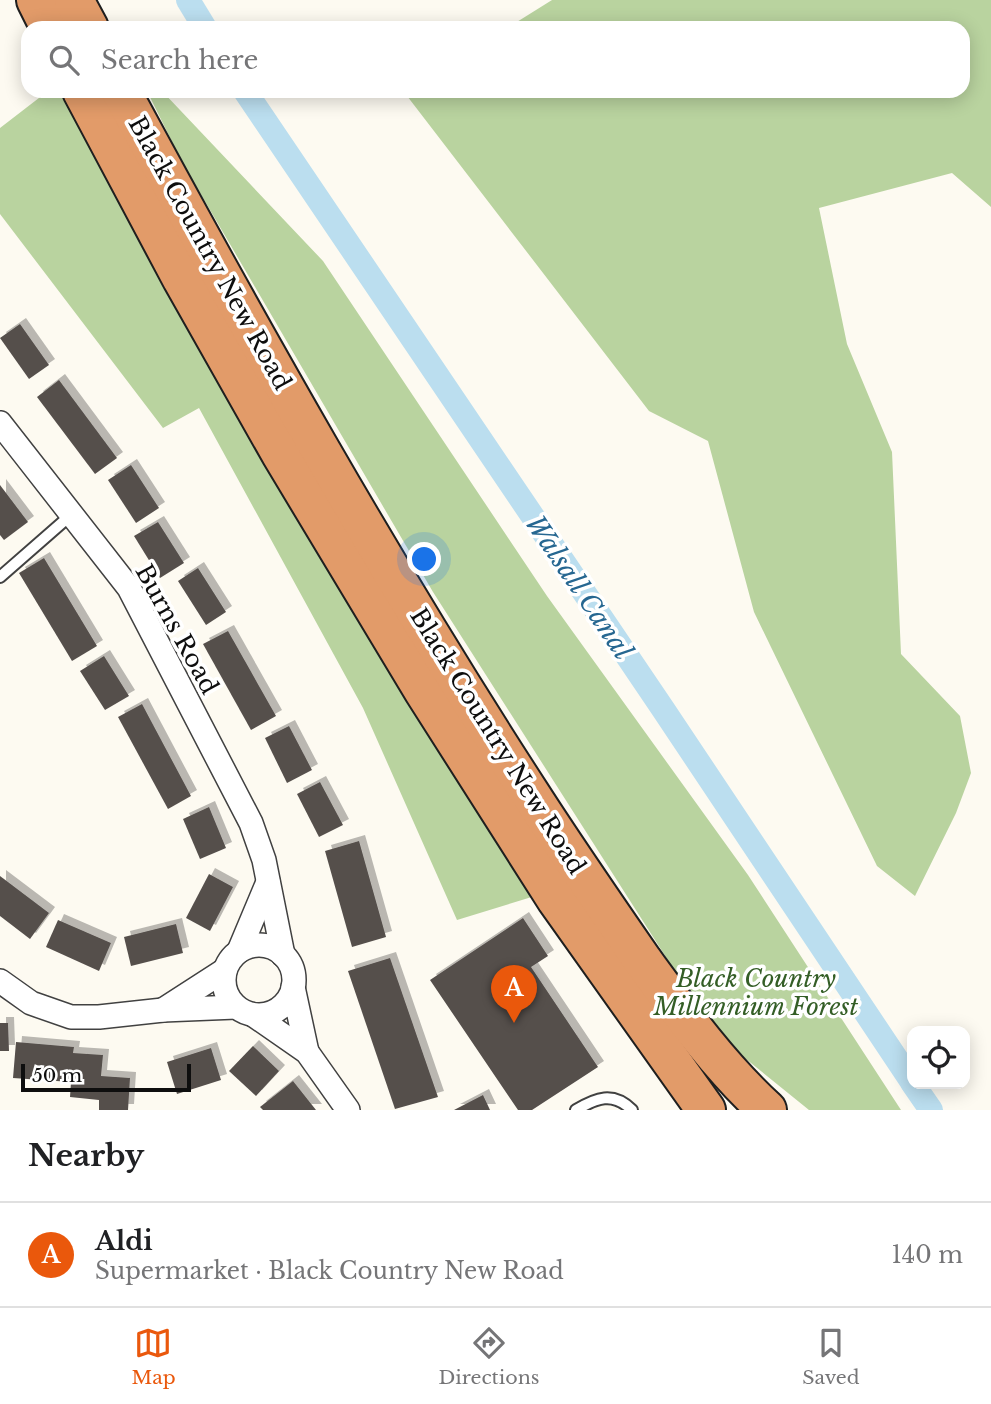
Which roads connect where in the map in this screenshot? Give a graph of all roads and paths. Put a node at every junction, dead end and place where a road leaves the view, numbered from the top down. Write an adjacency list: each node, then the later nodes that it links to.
1 (36, 0): 3 (highway)
2 (74, 0): 4 (highway)
3 (46, 21)
4 (85, 21)
5 (86, 98): 22 (highway, Black Country New Road)
6 (125, 98): 23 (highway, Black Country New Road)
7 (0, 423): 8 (street, Burns Road)
8 (72, 514): 9 (lane); 10 (street, Burns Road)
9 (0, 577)
10 (268, 882): 11 (street); 12 (street, Burns Road)
11 (239, 951): 12 (street); 13 (street)
12 (283, 954): 15 (street)
13 (225, 970): 16 (street); 17 (street)
14 (0, 981): 16 (street)
15 (293, 987): 17 (street); 18 (street)
16 (163, 1010): 17 (street)
17 (246, 1011): 18 (street)
18 (307, 1052): 19 (street)
19 (348, 1110)
20 (576, 1110): 21 (lane)
21 (632, 1110)
22 (706, 1110)
23 (767, 1110)

